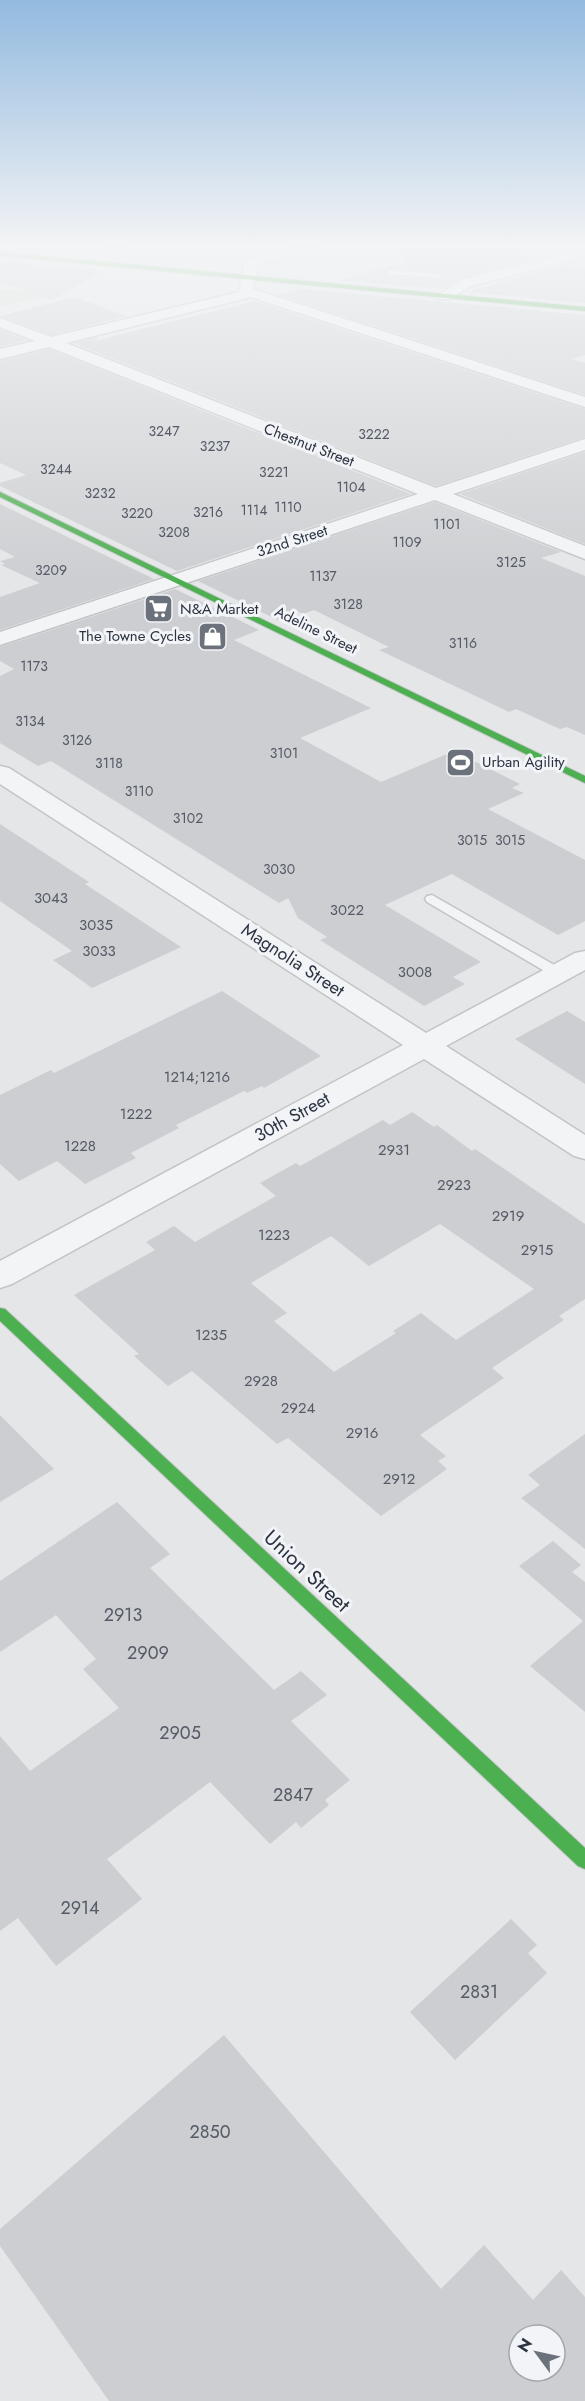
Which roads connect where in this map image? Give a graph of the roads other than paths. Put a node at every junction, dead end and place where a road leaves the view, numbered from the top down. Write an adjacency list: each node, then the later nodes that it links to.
1 (92, 359): 6 (street, Chestnut Street)
2 (454, 359): 3 (street)
3 (585, 402)
4 (585, 444): 6 (street, 32nd Street)
5 (0, 494): 8 (main road, Adeline Street)
6 (434, 494): 7 (street, Chestnut Street); 8 (street, 32nd Street)
7 (585, 554)
8 (175, 580): 9 (street, 32nd Street); 11 (main road, Adeline Street)
9 (0, 639)
10 (0, 773): 14 (street, Magnolia Street)
11 (585, 780)
12 (432, 899): 13 (lane)
13 (572, 966): 14 (street, 30th Street)
14 (425, 1045): 15 (street, Magnolia Street); 16 (street, 30th Street)
15 (585, 1149)
16 (0, 1276)
17 (0, 1313): 18 (main road, Union Street)
18 (585, 1860)

